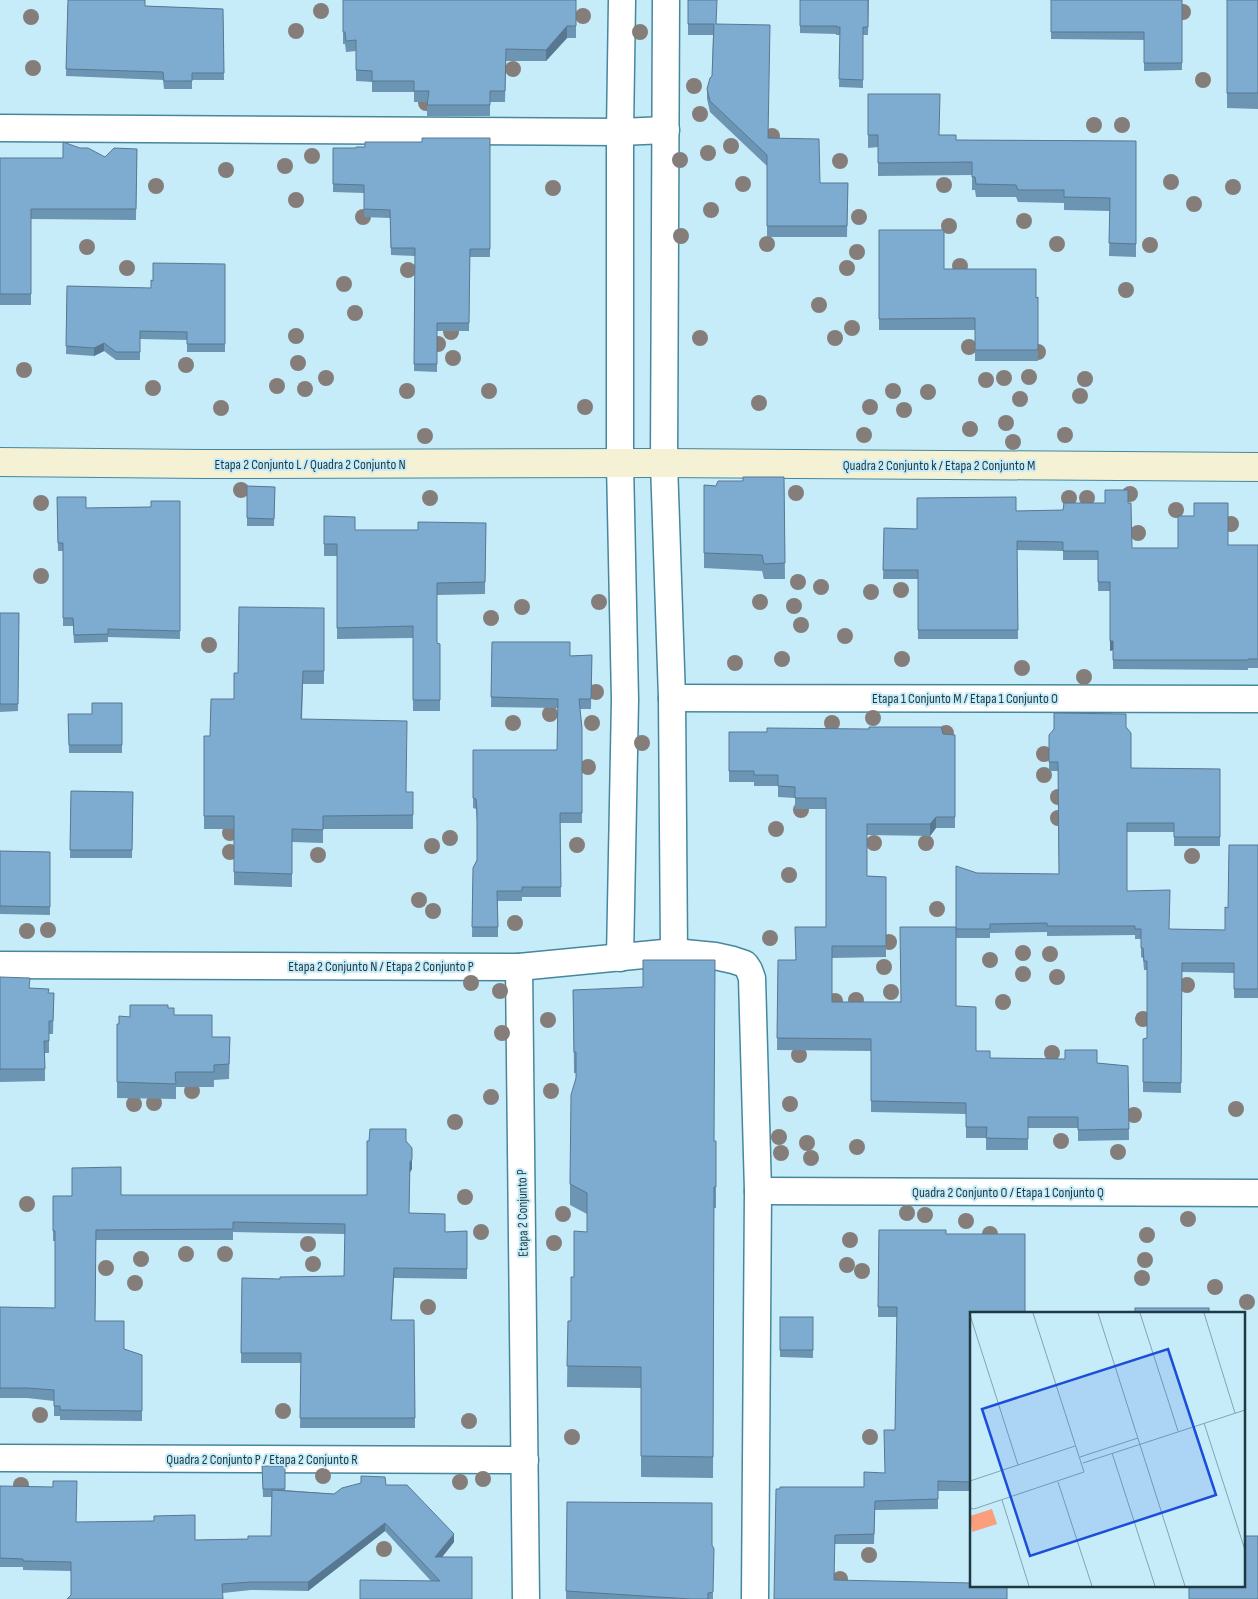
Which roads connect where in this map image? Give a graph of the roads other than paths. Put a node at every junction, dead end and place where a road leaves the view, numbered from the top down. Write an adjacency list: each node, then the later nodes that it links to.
1 (622, 0): 5 (street)
2 (666, 0): 4 (street)
3 (0, 128): 5 (street)
4 (666, 130): 5 (street); 8 (street)
5 (620, 132): 7 (street)
6 (0, 462): 7 (street, Etapa 2 Conjunto L / Quadra 2 Conjunto N)
7 (620, 462): 8 (street, Quadra 2 Conjunto k / Etapa 2 Conjunto M); 13 (street)
8 (664, 463): 9 (street, Quadra 2 Conjunto k / Etapa 2 Conjunto M); 10 (street)
9 (1258, 468)
10 (672, 698): 11 (street, Etapa 1 Conjunto M / Etapa 1 Conjunto O); 12 (street)
11 (1258, 699)
12 (674, 952): 13 (street, Etapa 2 Conjunto N / Etapa 2 Conjunto P); 16 (street, Etapa 2 Conjunto N / Etapa 2 Conjunto P)
13 (620, 958): 15 (street, Etapa 2 Conjunto N / Etapa 2 Conjunto P)
14 (0, 965): 15 (street, Etapa 2 Conjunto N / Etapa 2 Conjunto P)
15 (520, 967): 19 (street, Etapa 2 Conjunto P)
16 (758, 1190): 17 (street, Quadra 2 Conjunto O / Etapa 1 Conjunto Q); 21 (street)
17 (1258, 1193)
18 (0, 1458): 19 (street, Quadra 2 Conjunto P / Etapa 2 Conjunto R)
19 (524, 1460): 20 (street, Etapa 2 Conjunto P)
20 (526, 1599)
21 (756, 1599)

